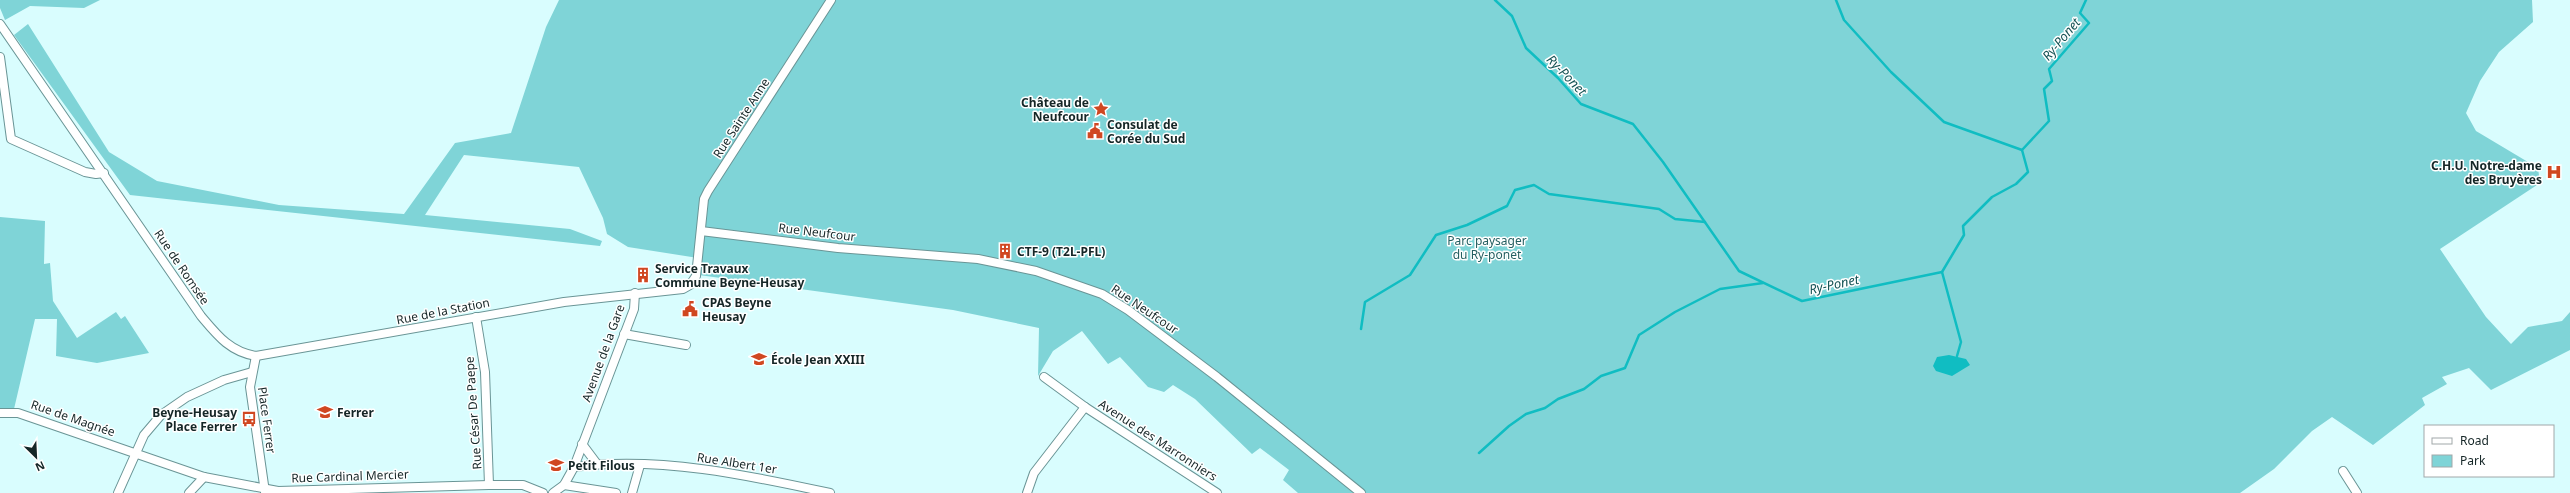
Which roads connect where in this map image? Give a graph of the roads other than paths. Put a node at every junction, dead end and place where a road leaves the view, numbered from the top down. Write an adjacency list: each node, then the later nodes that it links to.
1 (831, 0): 5 (street, Rue Sainte Anne)
2 (0, 24): 4 (street, Rue de Romsée)
3 (0, 57): 4 (street)
4 (104, 172): 11 (street, Rue de Romsée)
5 (701, 231): 6 (street, Rue Sainte Anne); 35 (street, Rue Neufcour)
6 (698, 258): 7 (street, Avenue de la Gare)
7 (635, 293): 8 (street, Rue de la Station); 9 (street, Avenue de la Gare)
8 (476, 317): 11 (street, Rue de la Station); 23 (street, Rue César De Paepe)
9 (624, 334): 10 (street); 16 (street, Avenue de la Gare)
10 (686, 345)
11 (256, 356): 12 (street, Place Ferrer)
12 (252, 372): 17 (street); 25 (street, Place Ferrer)
13 (1044, 377): 14 (street, Avenue des Marronniers)
14 (1085, 407): 33 (street, Avenue des Marronniers); 34 (street, Avenue des Marronniers)
15 (0, 413): 17 (street, Rue de Magnée)
16 (582, 444): 18 (street); 20 (street, Avenue de la Gare)
17 (137, 453): 22 (street, Rue Cardinal Mercier); 26 (street)
18 (597, 464): 19 (street, Rue Albert 1er); 20 (street, Rue Albert 1er)
19 (640, 465): 31 (street); 32 (street, Rue Albert 1er)
20 (574, 467): 24 (street, Avenue de la Gare)
21 (2343, 471): 36 (street)
22 (204, 477): 25 (street, Rue Cardinal Mercier); 27 (street)
23 (489, 485): 25 (street, Rue Cardinal Mercier); 28 (street, Rue Cardinal Mercier)
24 (564, 485): 29 (street, Avenue de la Gare); 30 (street)
25 (265, 491)
26 (118, 493)
27 (189, 493)
28 (543, 493)
29 (553, 493)
30 (616, 493)
31 (632, 493)
32 (830, 493)
33 (1027, 493)
34 (1217, 493)
35 (1361, 493)
36 (2357, 493)

